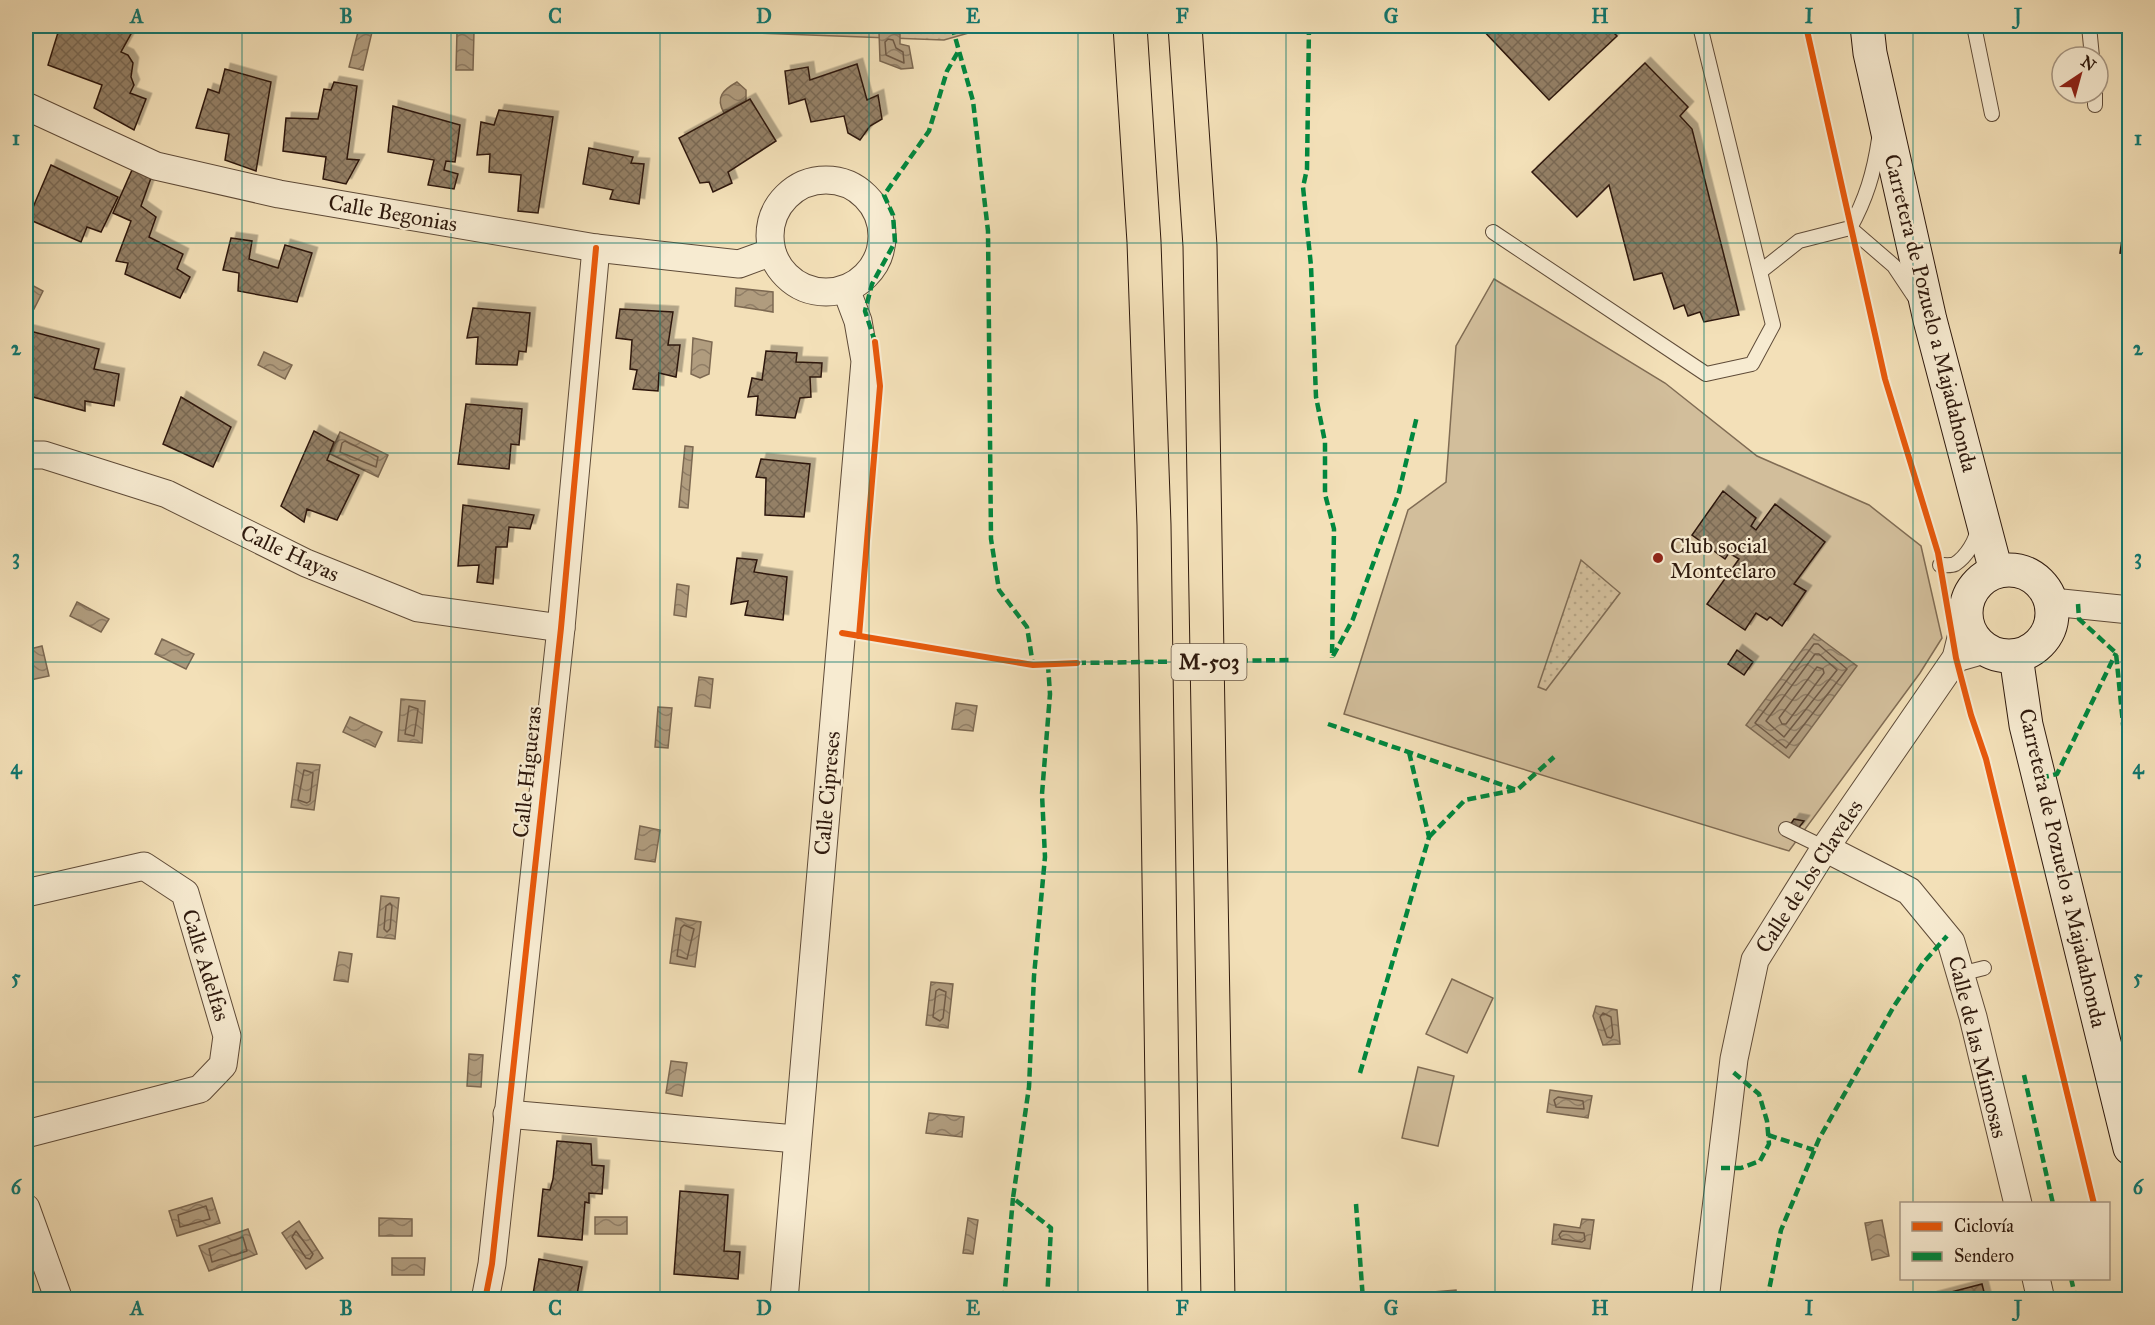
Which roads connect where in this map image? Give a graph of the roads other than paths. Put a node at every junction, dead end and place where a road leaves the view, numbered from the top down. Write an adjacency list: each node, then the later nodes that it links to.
1 (1130, 26): 40 (highway, M-503)
2 (1185, 26): 41 (highway, M-503)
3 (1700, 26): 15 (lane)
4 (1974, 26): 10 (lane)
5 (2089, 26): 7 (lane)
6 (1864, 35): 9 (street, Carretera de Pozuelo a Majadahonda)
7 (2091, 45)
8 (26, 106): 13 (street, Calle Begonias)
9 (1883, 114): 11 (lane); 17 (street, Carretera de Pozuelo a Majadahonda)
10 (1992, 114)
11 (1850, 228): 15 (lane); 17 (lane)
12 (1493, 232): 15 (lane)
13 (596, 248): 14 (street, Calle Begonias); 24 (street, Calle Higueras)
14 (772, 252): 16 (street); 16 (street)
15 (1761, 271)
16 (846, 289): 32 (street, Calle Cipreses)
17 (1930, 320): 19 (street, Carretera de Pozuelo a Majadahonda)
18 (26, 455): 24 (street, Calle Hayas)
19 (1977, 501): 20 (lane); 21 (street, Carretera de Pozuelo a Majadahonda)
20 (1940, 565)
21 (1996, 572): 22 (street); 25 (street)
22 (2052, 602): 23 (street); 26 (street)
23 (2130, 610)
24 (561, 628): 30 (street, Calle Higueras)
25 (1970, 654): 26 (street); 28 (street, Calle de los Claveles)
26 (2016, 656): 33 (street, Carretera de Pozuelo a Majadahonda)
27 (1786, 829): 28 (lane)
28 (1825, 848): 34 (street, Calle de las Mimosas); 42 (street, Calle de los Claveles)
29 (26, 893): 31 (street, Calle Adelfas)
30 (507, 1114): 32 (street); 38 (street, Calle Higueras)
31 (26, 1134)
32 (796, 1139): 39 (street, Calle Cipreses)
33 (2130, 1148)
34 (2018, 1202)
35 (26, 1208): 37 (street)
36 (2036, 1280): 43 (street)
37 (60, 1299)
38 (485, 1299)
39 (784, 1299)
40 (1165, 1299)
41 (1218, 1299)
42 (1705, 1299)
43 (2041, 1299)

